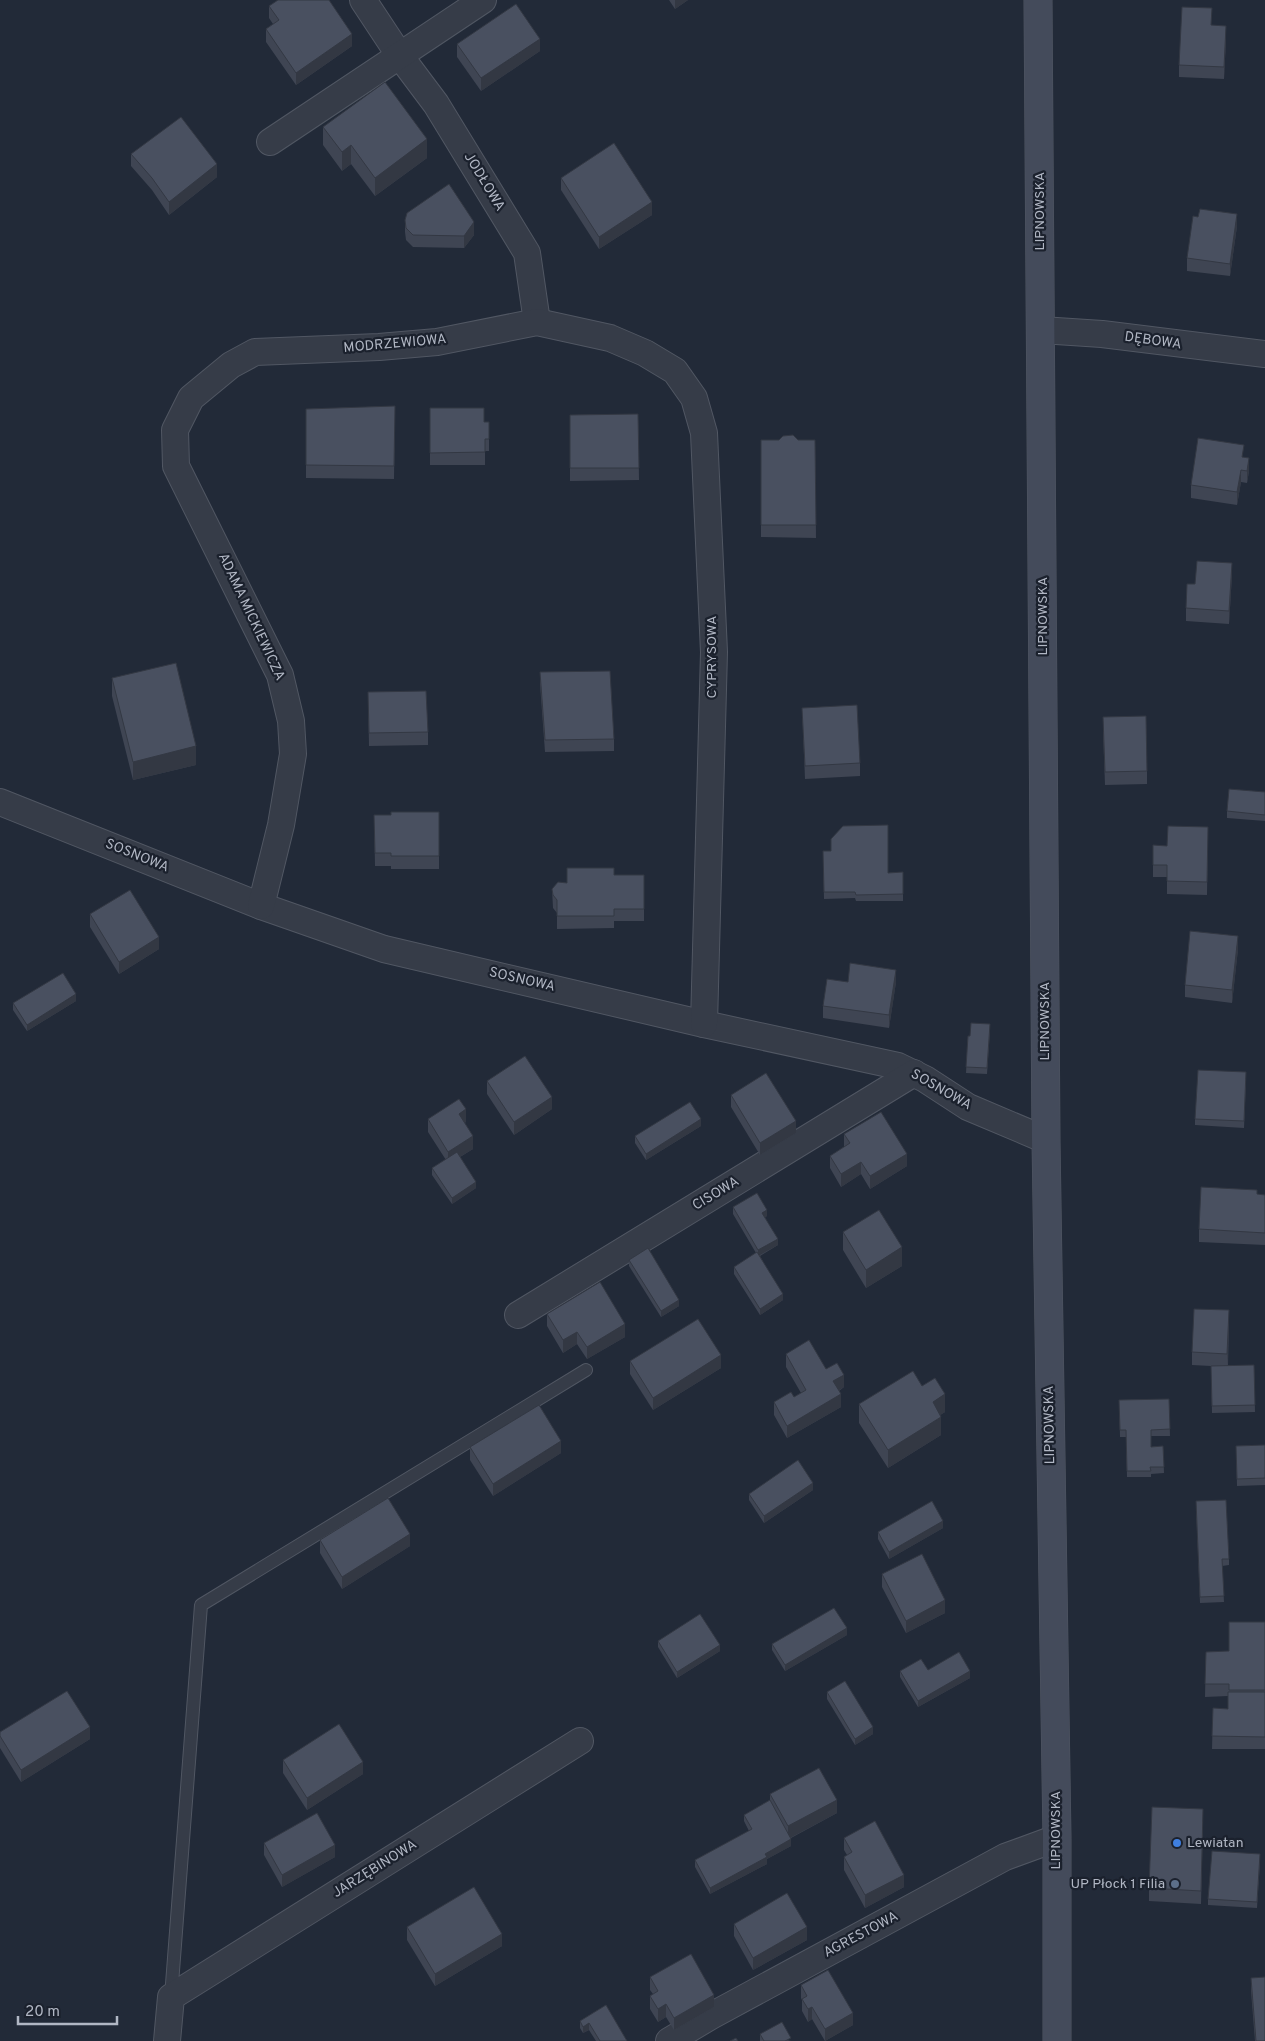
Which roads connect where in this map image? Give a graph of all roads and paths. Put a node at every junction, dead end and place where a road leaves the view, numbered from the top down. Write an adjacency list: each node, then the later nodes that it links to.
1 (363, 0): 4 (street, JODŁOWA)
2 (483, 0): 4 (street)
3 (1038, 0): 7 (main road, LIPNOWSKA)
4 (400, 56): 5 (street); 6 (street, JODŁOWA)
5 (270, 142)
6 (537, 322): 8 (street, MODRZEWIOWA); 10 (street, MODRZEWIOWA)
7 (1041, 330): 9 (street, DĘBOWA); 15 (main road, LIPNOWSKA)
8 (610, 338): 13 (street, CYPRYSOWA)
9 (1265, 354)
10 (191, 398): 12 (street, ADAMA MICKIEWICZA)
11 (0, 802): 12 (street, SOSNOWA)
12 (261, 906): 13 (street, SOSNOWA)
13 (704, 1024): 14 (street, SOSNOWA)
14 (914, 1073): 15 (street, SOSNOWA); 16 (street, CISOWA)
15 (1046, 1140): 19 (main road, LIPNOWSKA)
16 (518, 1315)
17 (586, 1370): 20 (lane)
18 (580, 1741): 20 (street, JARZĘBINOWA)
19 (1056, 1838): 22 (street, AGRESTOWA); 23 (main road, LIPNOWSKA)
20 (171, 1997): 21 (street)
21 (167, 2041)
22 (669, 2041)
23 (1057, 2041)

